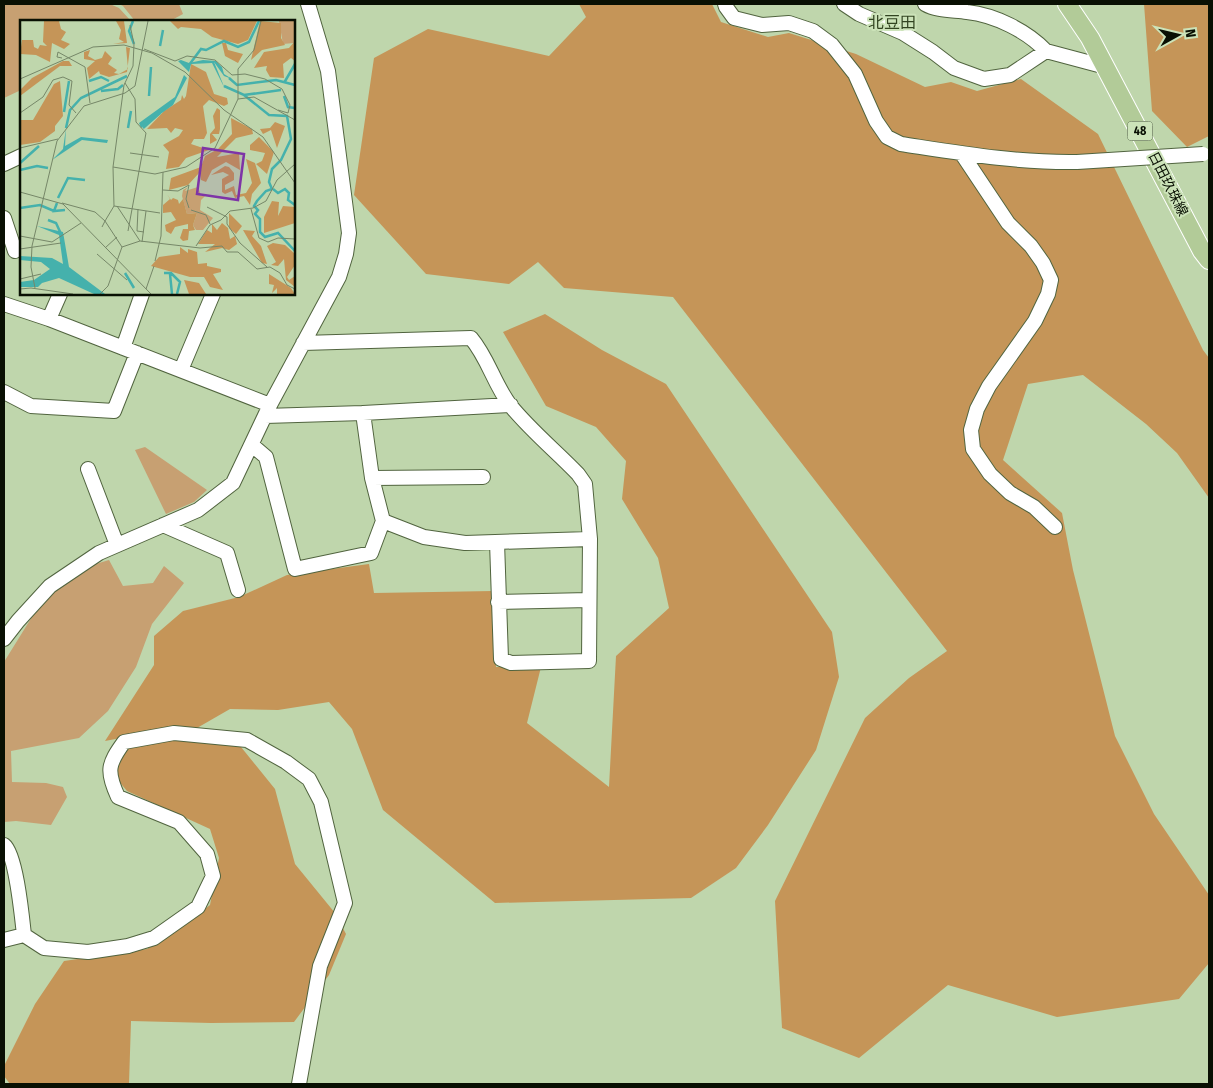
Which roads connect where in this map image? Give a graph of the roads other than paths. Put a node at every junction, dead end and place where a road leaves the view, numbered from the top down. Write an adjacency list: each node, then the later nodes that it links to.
1 (308, 4): 20 (street)
2 (725, 4): 9 (street)
3 (844, 4): 6 (street)
4 (925, 4): 6 (street)
5 (1067, 4): 7 (main road, 日田玖珠線 / 48)
6 (1046, 52): 7 (street)
7 (1106, 67): 14 (main road, 日田玖珠線 / 48)
8 (1206, 153): 9 (street, bridge)
9 (962, 154): 34 (street)
10 (20, 156): 11 (street)
11 (4, 164)
12 (4, 218): 13 (street)
13 (13, 252)
14 (1209, 260)
15 (60, 295): 19 (street)
16 (142, 295): 21 (street)
17 (213, 295): 23 (street)
18 (4, 304): 19 (street)
19 (49, 319): 21 (street)
20 (303, 343): 25 (street); 26 (street)
21 (123, 348): 22 (street)
22 (138, 353): 23 (street); 24 (street)
23 (180, 370): 26 (street)
24 (4, 392)
25 (510, 405): 27 (street); 35 (street)
26 (268, 411): 27 (street); 28 (street)
27 (364, 413): 31 (street)
28 (252, 445): 32 (street); 33 (street)
29 (88, 469): 37 (street)
30 (483, 477): 31 (street)
31 (372, 478): 32 (street)
32 (384, 521): 36 (street)
33 (163, 526): 37 (street); 38 (street)
34 (1055, 527)
35 (590, 539): 36 (street); 39 (street)
36 (496, 542): 40 (street)
37 (117, 545): 41 (street)
38 (238, 590)
39 (589, 600): 40 (street); 40 (street)
40 (498, 602)
41 (4, 639)
42 (4, 845): 43 (street)
43 (24, 935): 44 (street); 45 (street)
44 (4, 940)
45 (300, 1084)

